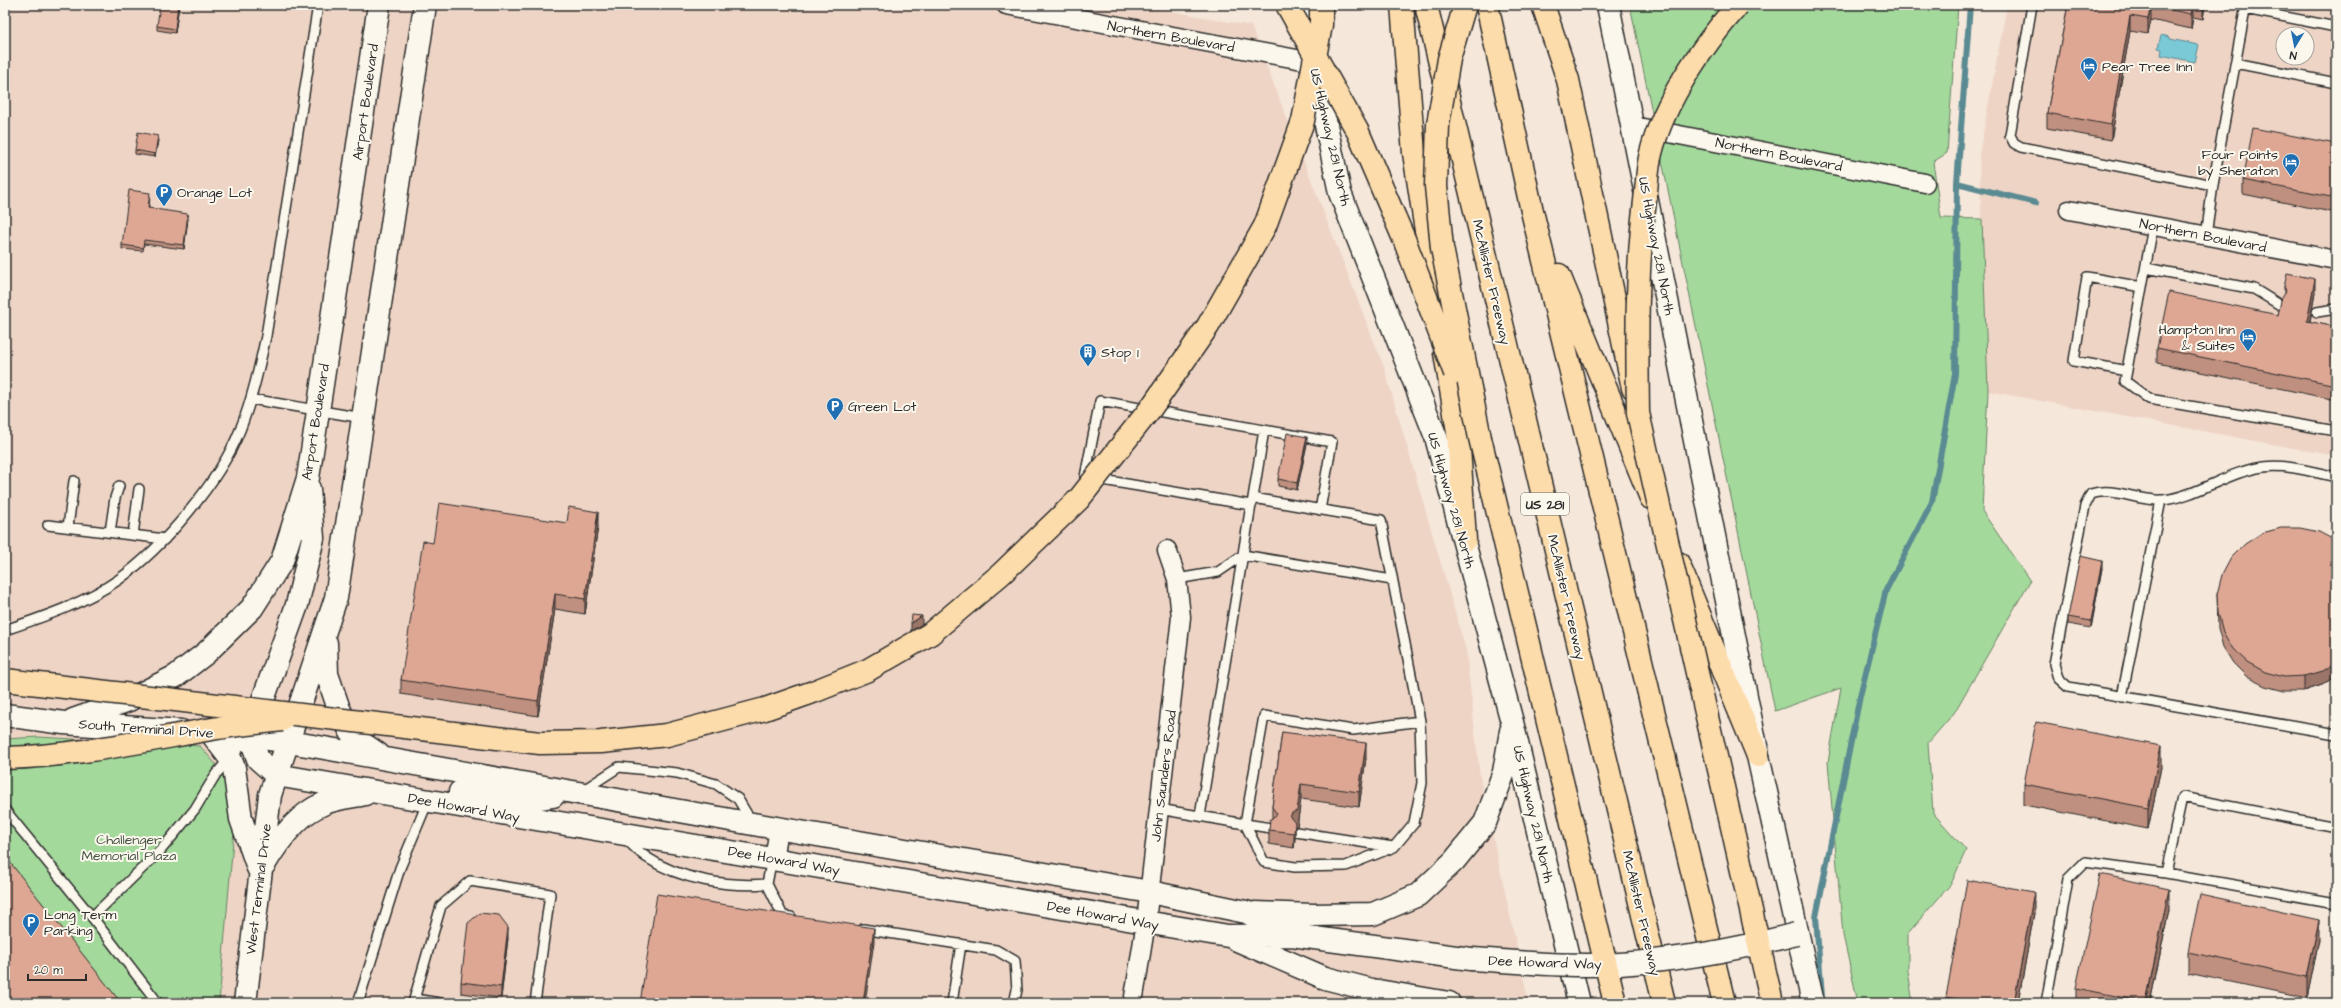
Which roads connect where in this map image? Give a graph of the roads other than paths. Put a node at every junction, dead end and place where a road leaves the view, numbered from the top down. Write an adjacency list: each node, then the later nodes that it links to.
1 (318, 5): 35 (lane)
2 (379, 5): 36 (main road, Airport Boulevard)
3 (425, 5): 38 (main road)
4 (1006, 5): 18 (street, Northern Boulevard)
5 (1287, 5): 41 (highway, bridge)
6 (1304, 5): 18 (main road, US Highway 281 North)
7 (1321, 5): 65 (highway, bridge)
8 (1402, 5): 55 (highway)
9 (1426, 5): 119 (highway, McAllister Freeway / US 281)
10 (1465, 5): 41 (highway, bridge)
11 (1487, 5): 25 (highway)
12 (1543, 5): 37 (highway, bridge)
13 (1608, 5): 21 (main road, US Highway 281 North)
14 (1738, 5): 37 (highway, bridge)
15 (2032, 5): 23 (lane)
16 (2246, 7): 17 (lane); 19 (lane)
17 (2336, 27)
18 (1313, 62): 55 (main road, US Highway 281 North)
19 (2235, 63): 20 (lane); 23 (lane)
20 (2336, 83)
21 (1633, 126): 22 (street, Northern Boulevard); 73 (main road, US Highway 281 North)
22 (1925, 183)
23 (2213, 185): 27 (lane)
24 (2070, 210): 26 (street, Northern Boulevard)
25 (1532, 211): 73 (highway); 120 (highway)
26 (2153, 226): 27 (street, Northern Boulevard); 29 (lane)
27 (2206, 236): 28 (street, Northern Boulevard)
28 (2336, 260)
29 (2146, 268): 30 (lane); 31 (lane)
30 (2142, 287): 34 (lane); 34 (lane)
31 (2280, 305)
32 (2336, 309): 33 (lane)
33 (2317, 312)
34 (2127, 371): 40 (lane)
35 (251, 399): 36 (lane); 54 (lane)
36 (318, 409): 38 (lane); 43 (main road, Airport Boulevard)
37 (1638, 413): 121 (highway, bridge)
38 (363, 418): 60 (main road)
39 (1264, 430): 48 (lane); 48 (lane); 49 (lane)
40 (2336, 432)
41 (1480, 438): 118 (highway, bridge)
42 (2336, 477): 47 (lane)
43 (308, 478): 68 (main road, Airport Boulevard); 71 (main road)
44 (74, 481): 51 (lane)
45 (119, 486): 52 (lane)
46 (139, 489): 53 (lane)
47 (2161, 500): 63 (lane); 63 (lane)
48 (1252, 502): 49 (lane); 57 (lane)
49 (1320, 510): 59 (lane)
50 (48, 525): 51 (lane)
51 (68, 527): 52 (lane)
52 (110, 532): 53 (lane)
53 (133, 535): 54 (lane)
54 (165, 539): 61 (lane)
55 (1465, 540): 67 (main road, US Highway 281 North)
56 (1167, 550): 58 (street, John Saunders Road)
57 (1243, 555): 58 (lane); 59 (lane); 83 (lane)
58 (1177, 579): 81 (street, John Saunders Road)
59 (1392, 580): 66 (lane)
60 (326, 626): 72 (main road); 76 (main road)
61 (5, 630)
62 (5, 680): 65 (highway, bridge)
63 (2122, 697): 70 (lane)
64 (5, 715): 68 (main road, South Terminal Drive)
65 (314, 716): 74 (highway, bridge)
66 (1420, 721): 85 (lane); 91 (lane)
67 (1512, 722): 98 (main road); 117 (main road, US Highway 281 North)
68 (64, 723): 69 (main road, South Terminal Drive)
69 (210, 733): 71 (main road, South Terminal Drive); 75 (main road)
70 (2336, 734)
71 (250, 736): 72 (main road, South Terminal Drive); 75 (lane); 77 (main road)
72 (288, 742): 76 (main road, Dee Howard Way); 77 (main road)
73 (1758, 756): 103 (main road, US Highway 281 North)
74 (5, 758)
75 (230, 758): 93 (main road); 99 (lane)
76 (386, 759): 79 (main road, Dee Howard Way)
77 (276, 775): 78 (main road, Dee Howard Way); 93 (main road, West Terminal Drive)
78 (375, 792): 80 (main road, Dee Howard Way); 93 (main road)
79 (577, 793): 80 (main road); 84 (main road, Dee Howard Way); 84 (lane)
80 (428, 801): 89 (main road, Dee Howard Way); 110 (lane)
81 (1159, 809): 83 (lane); 96 (street, John Saunders Road)
82 (5, 810): 99 (lane)
83 (1200, 816): 85 (lane)
84 (753, 824): 87 (main road, Dee Howard Way)
85 (1245, 824): 88 (lane); 91 (lane)
86 (2336, 827): 94 (lane)
87 (779, 828): 92 (street); 96 (main road, Dee Howard Way)
88 (1271, 828)
89 (618, 832): 92 (main road, Dee Howard Way); 95 (lane)
90 (1296, 832): 91 (lane)
91 (1394, 847)
92 (773, 858): 95 (lane); 101 (main road, Dee Howard Way)
93 (259, 873): 109 (main road, West Terminal Drive)
94 (2166, 873): 97 (lane); 123 (lane)
95 (767, 884): 100 (lane)
96 (1150, 892): 98 (main road, Dee Howard Way); 101 (street, John Saunders Road)
97 (2336, 903)
98 (1246, 912): 104 (main road, Dee Howard Way)
99 (92, 917): 108 (lane)
100 (798, 918)
101 (1146, 922): 105 (main road, Dee Howard Way); 115 (street, John Saunders Road)
102 (852, 927): 106 (lane)
103 (1796, 934): 104 (main road, Dee Howard Way, bridge); 122 (main road, US Highway 281 North)
104 (1292, 935): 105 (main road, Dee Howard Way)
105 (1228, 936): 116 (main road)
106 (961, 944): 113 (lane); 114 (lane)
107 (414, 1001): 111 (lane); 112 (lane)
108 (158, 1003)
109 (244, 1003)
110 (358, 1003)
111 (440, 1003)
112 (535, 1003)
113 (952, 1003)
114 (1014, 1003)
115 (1133, 1003)
116 (1449, 1003)
117 (1580, 1003)
118 (1614, 1003)
119 (1664, 1003)
120 (1724, 1003)
121 (1772, 1003)
122 (1813, 1003)
123 (2046, 1003)

